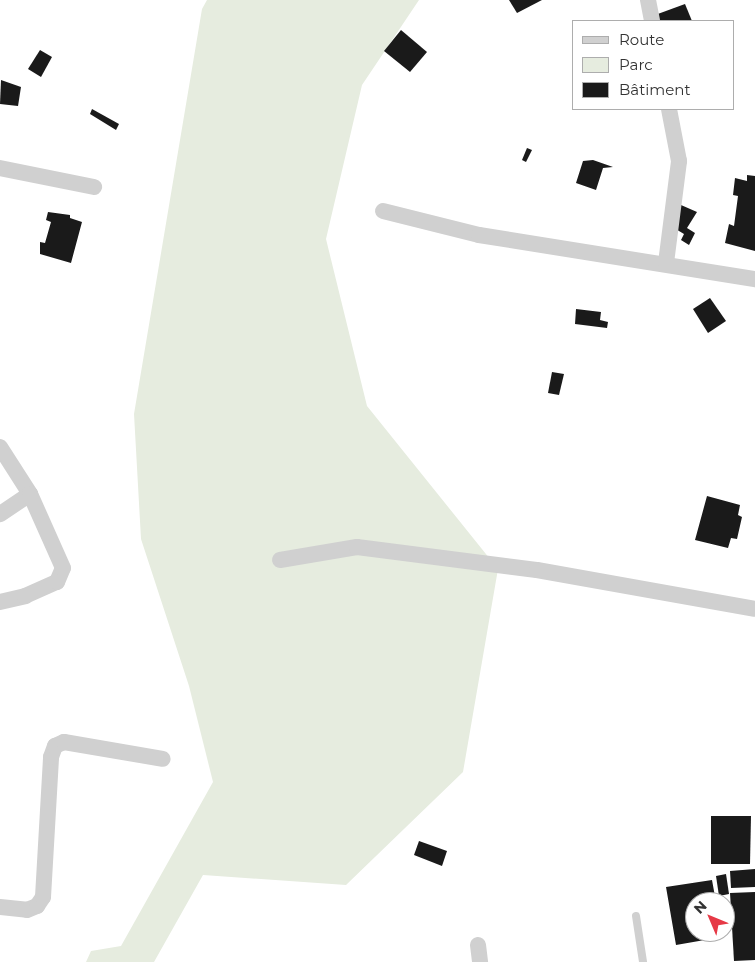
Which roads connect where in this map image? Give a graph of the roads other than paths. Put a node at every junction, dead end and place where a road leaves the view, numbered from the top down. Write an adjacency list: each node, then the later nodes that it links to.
1 (648, 0): 2 (street)
2 (652, 20)
3 (669, 110): 7 (street)
4 (0, 168): 5 (street)
5 (94, 187)
6 (383, 211): 7 (street)
7 (666, 263): 8 (street)
8 (755, 280)
9 (0, 447): 10 (street)
10 (30, 494): 11 (street); 13 (street)
11 (0, 514)
12 (280, 560): 14 (street)
13 (0, 602)
14 (755, 609)
15 (163, 759): 16 (street)
16 (0, 907)
17 (636, 916): 20 (lane)
18 (478, 945): 19 (street)
19 (480, 962)
20 (643, 962)

